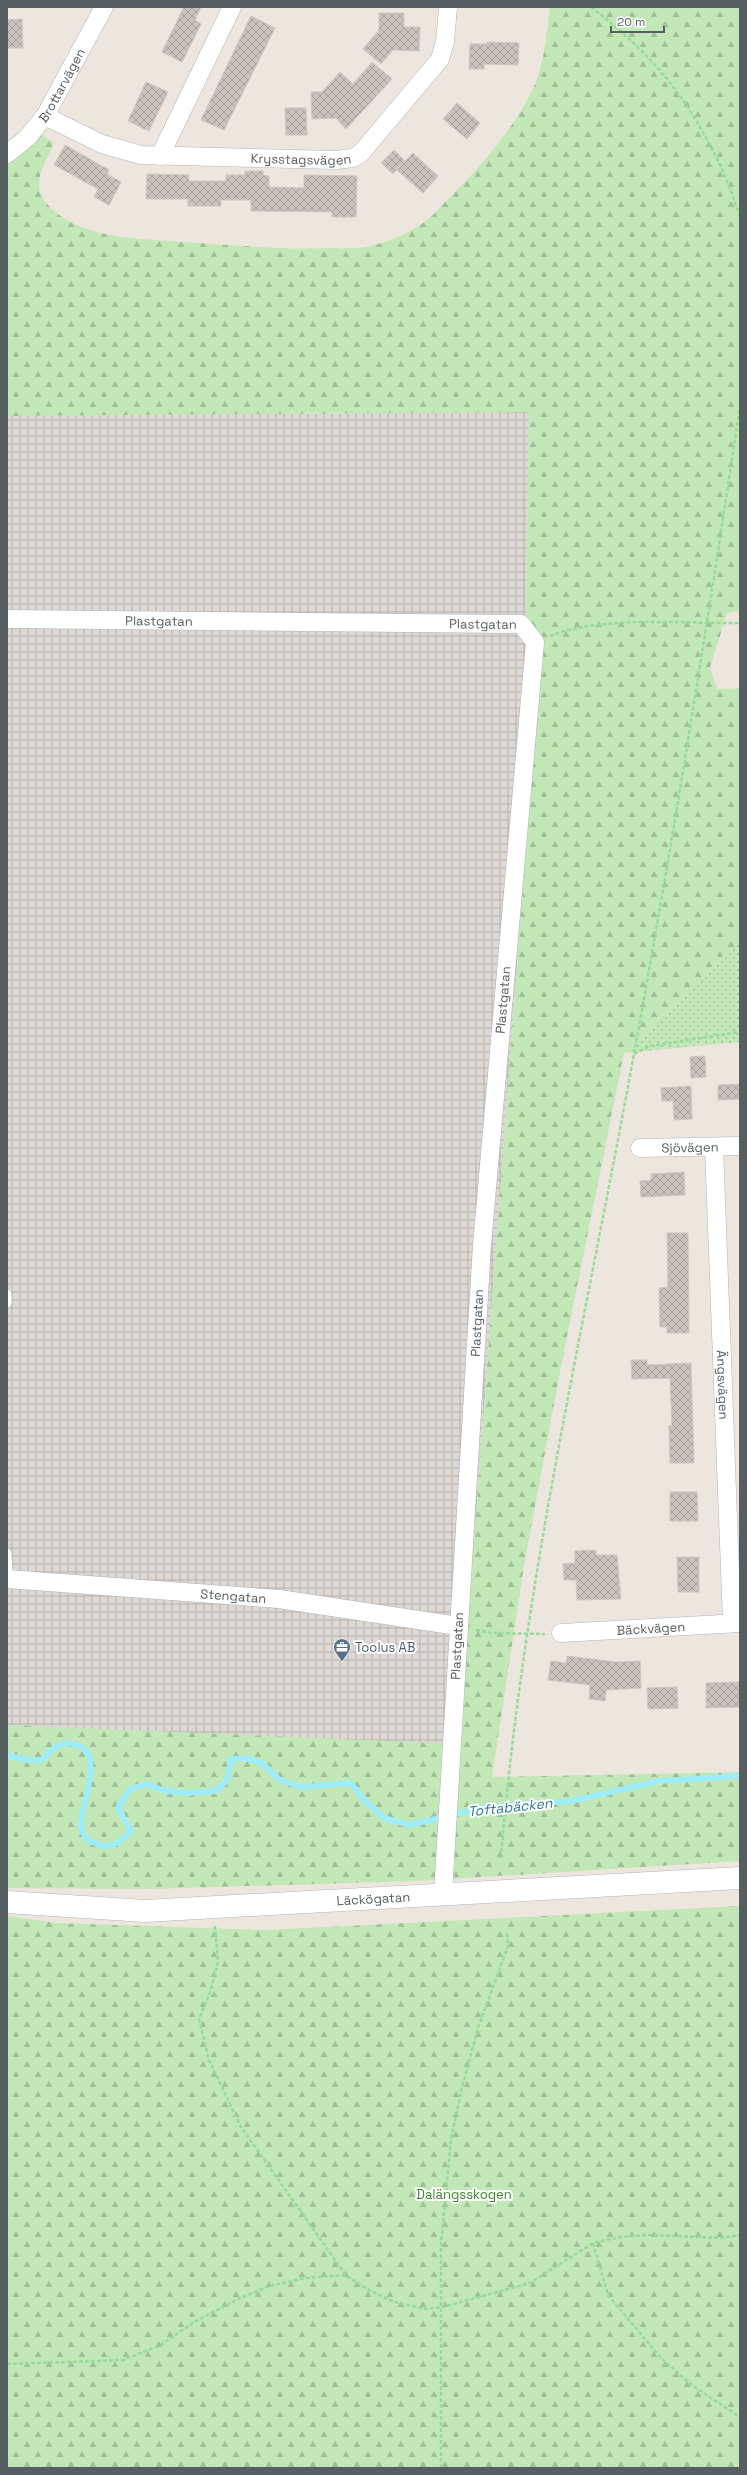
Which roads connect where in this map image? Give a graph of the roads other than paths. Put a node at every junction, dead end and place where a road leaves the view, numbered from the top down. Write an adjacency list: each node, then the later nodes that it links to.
1 (104, 7): 4 (street, Brottarvägen)
2 (232, 7): 6 (street)
3 (448, 7): 6 (street, Krysstagsvägen)
4 (46, 116): 5 (street, Brottarvägen); 6 (street, Krysstagsvägen)
5 (7, 154)
6 (160, 156)
7 (7, 619): 16 (street, Plastgatan)
8 (740, 1146): 9 (street, Sjövägen)
9 (714, 1147): 10 (street, Sjövägen); 15 (street, Ängsvägen)
10 (640, 1148)
11 (7, 1294): 12 (lane)
12 (7, 1303)
13 (7, 1553): 14 (lane)
14 (8, 1579): 16 (street, Stengatan)
15 (736, 1623): 17 (street, Bäckvägen)
16 (458, 1626): 19 (street, Plastgatan)
17 (561, 1634)
18 (740, 1878): 19 (main road, Läckögatan)
19 (443, 1894): 20 (main road, Läckögatan)
20 (7, 1902)

